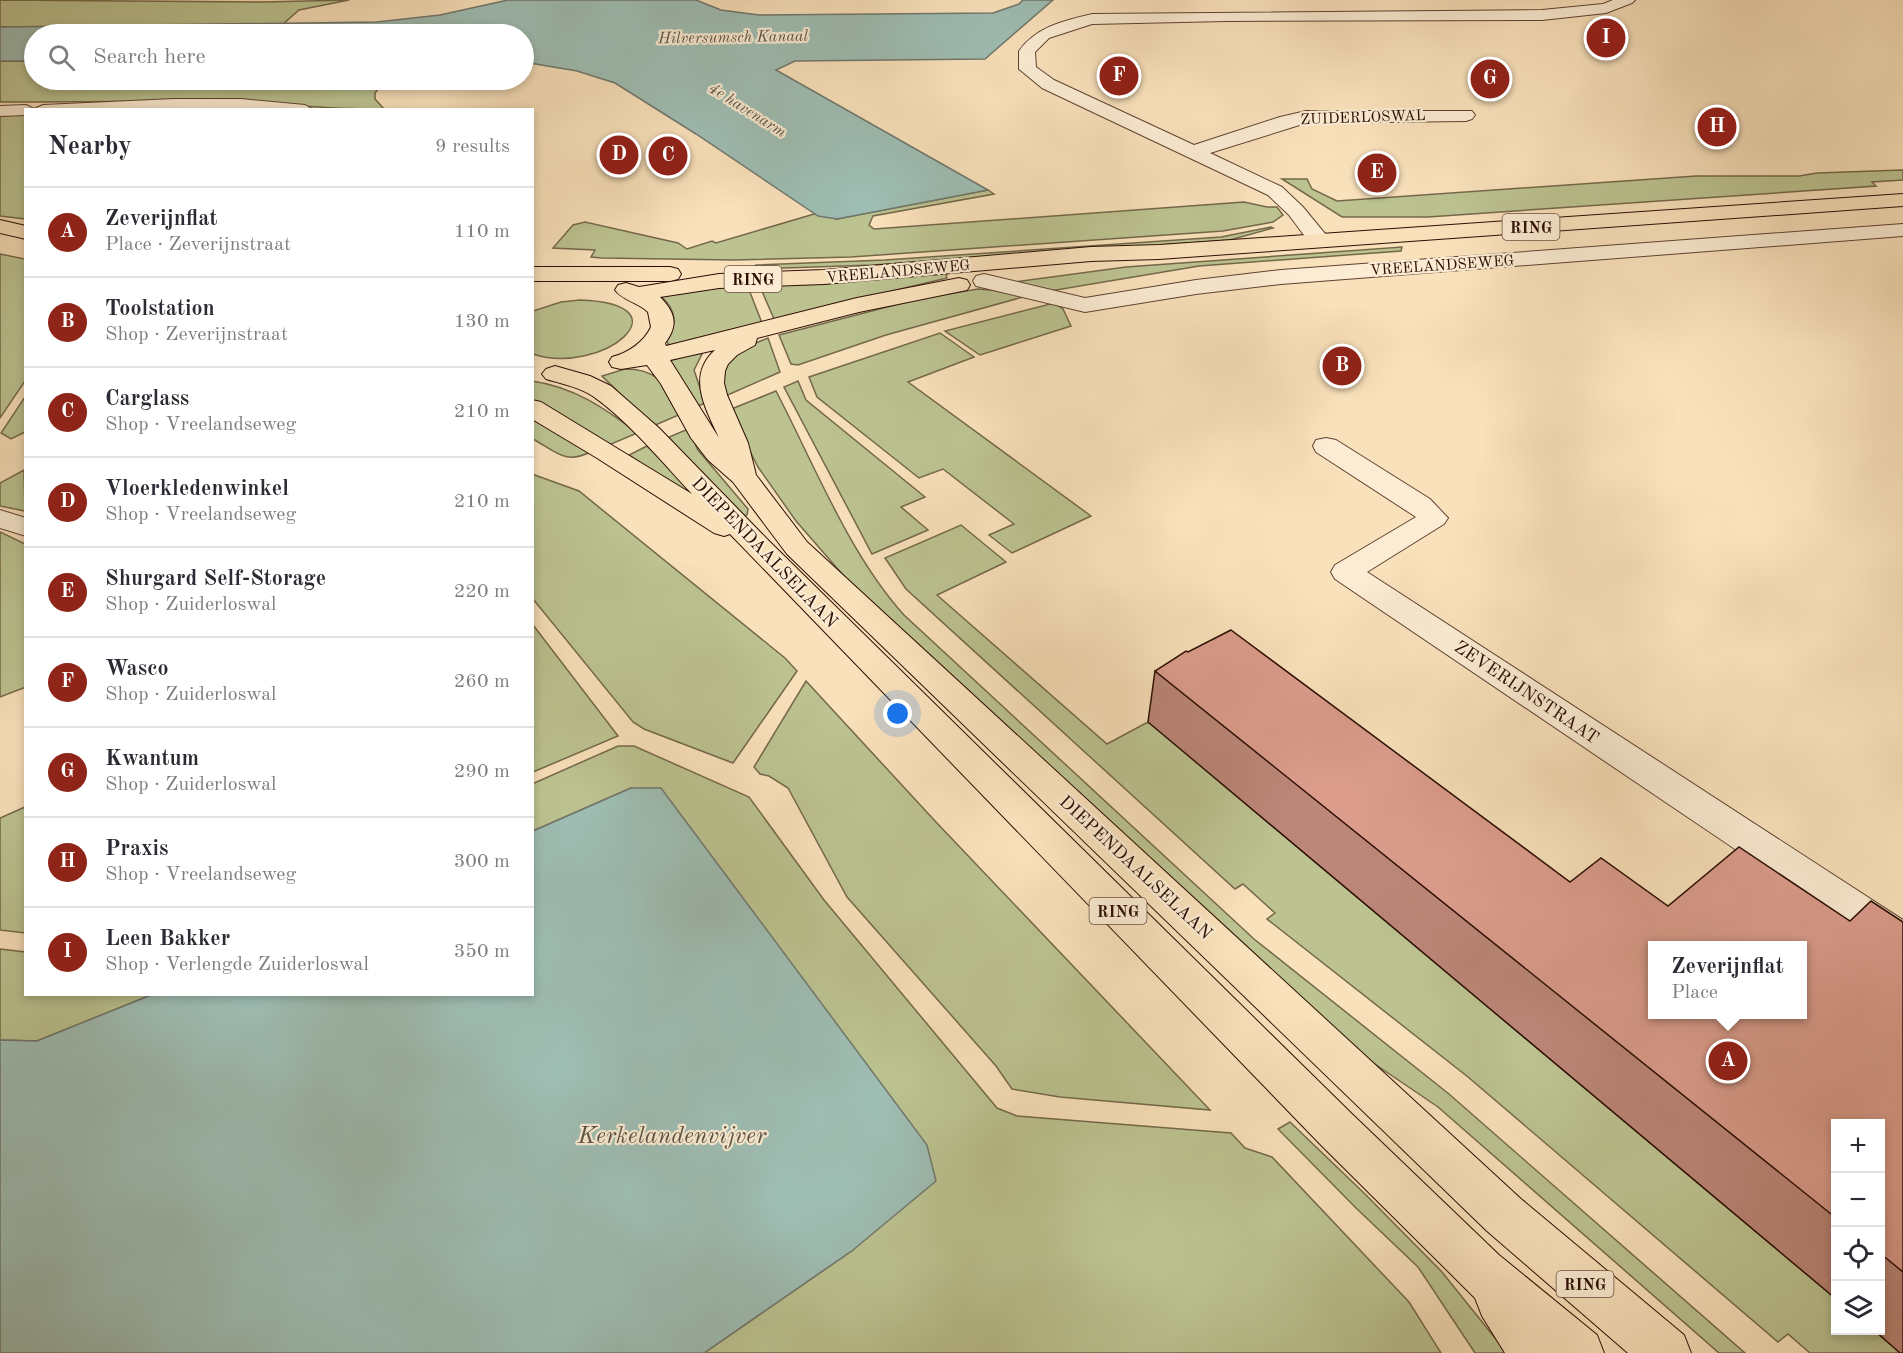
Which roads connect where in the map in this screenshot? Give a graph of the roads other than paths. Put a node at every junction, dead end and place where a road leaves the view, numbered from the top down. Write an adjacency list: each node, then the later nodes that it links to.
1 (1206, 0): 5 (street)
2 (1627, 0): 5 (street)
3 (1162, 2): 4 (street)
4 (1093, 4)
5 (1211, 16): 11 (street)
6 (130, 108): 7 (street)
7 (261, 108)
8 (24, 110): 9 (street)
9 (0, 111)
10 (1466, 115): 11 (street, ZUIDERLOSWAL)
11 (1193, 152): 17 (street)
12 (1903, 200): 17 (main road, VREELANDSEWEG / RING)
13 (0, 225): 14 (main road); 16 (main road)
14 (24, 226)
15 (1903, 230): 22 (street, VREELANDSEWEG)
16 (24, 232)
17 (1320, 242): 18 (main road, VREELANDSEWEG / RING)
18 (1159, 252): 19 (main road, VREELANDSEWEG / RING); 22 (main road, VREELANDSEWEG / RING)
19 (870, 272): 20 (main road); 24 (main road, VREELANDSEWEG / RING)
20 (534, 276)
21 (534, 276): 23 (main road, VREELANDSEWEG)
22 (984, 281): 26 (main road, VREELANDSEWEG / RING)
23 (578, 287): 24 (main road, VREELANDSEWEG / RING); 25 (main road, VREELANDSEWEG / RING)
24 (638, 294): 27 (main road, VREELANDSEWEG / RING)
25 (534, 296)
26 (771, 329): 27 (main road, VREELANDSEWEG / RING); 31 (main road, RING)
27 (655, 349): 28 (main road, VREELANDSEWEG / RING); 31 (main road, DIEPENDAALSELAAN / RING)
28 (544, 374): 34 (main road, DIEPENDAALSELAAN / RING)
29 (534, 409): 34 (main road)
30 (1326, 446): 35 (street, ZEVERIJNSTRAAT)
31 (743, 476): 39 (main road, DIEPENDAALSELAAN / RING)
32 (0, 519): 33 (street)
33 (24, 527)
34 (758, 546): 36 (main road, DIEPENDAALSELAAN / RING)
35 (1903, 941)
36 (1482, 1272): 37 (main road); 38 (main road, DIEPENDAALSELAAN / RING)
37 (1534, 1353)
38 (1579, 1353)
39 (1666, 1353)

